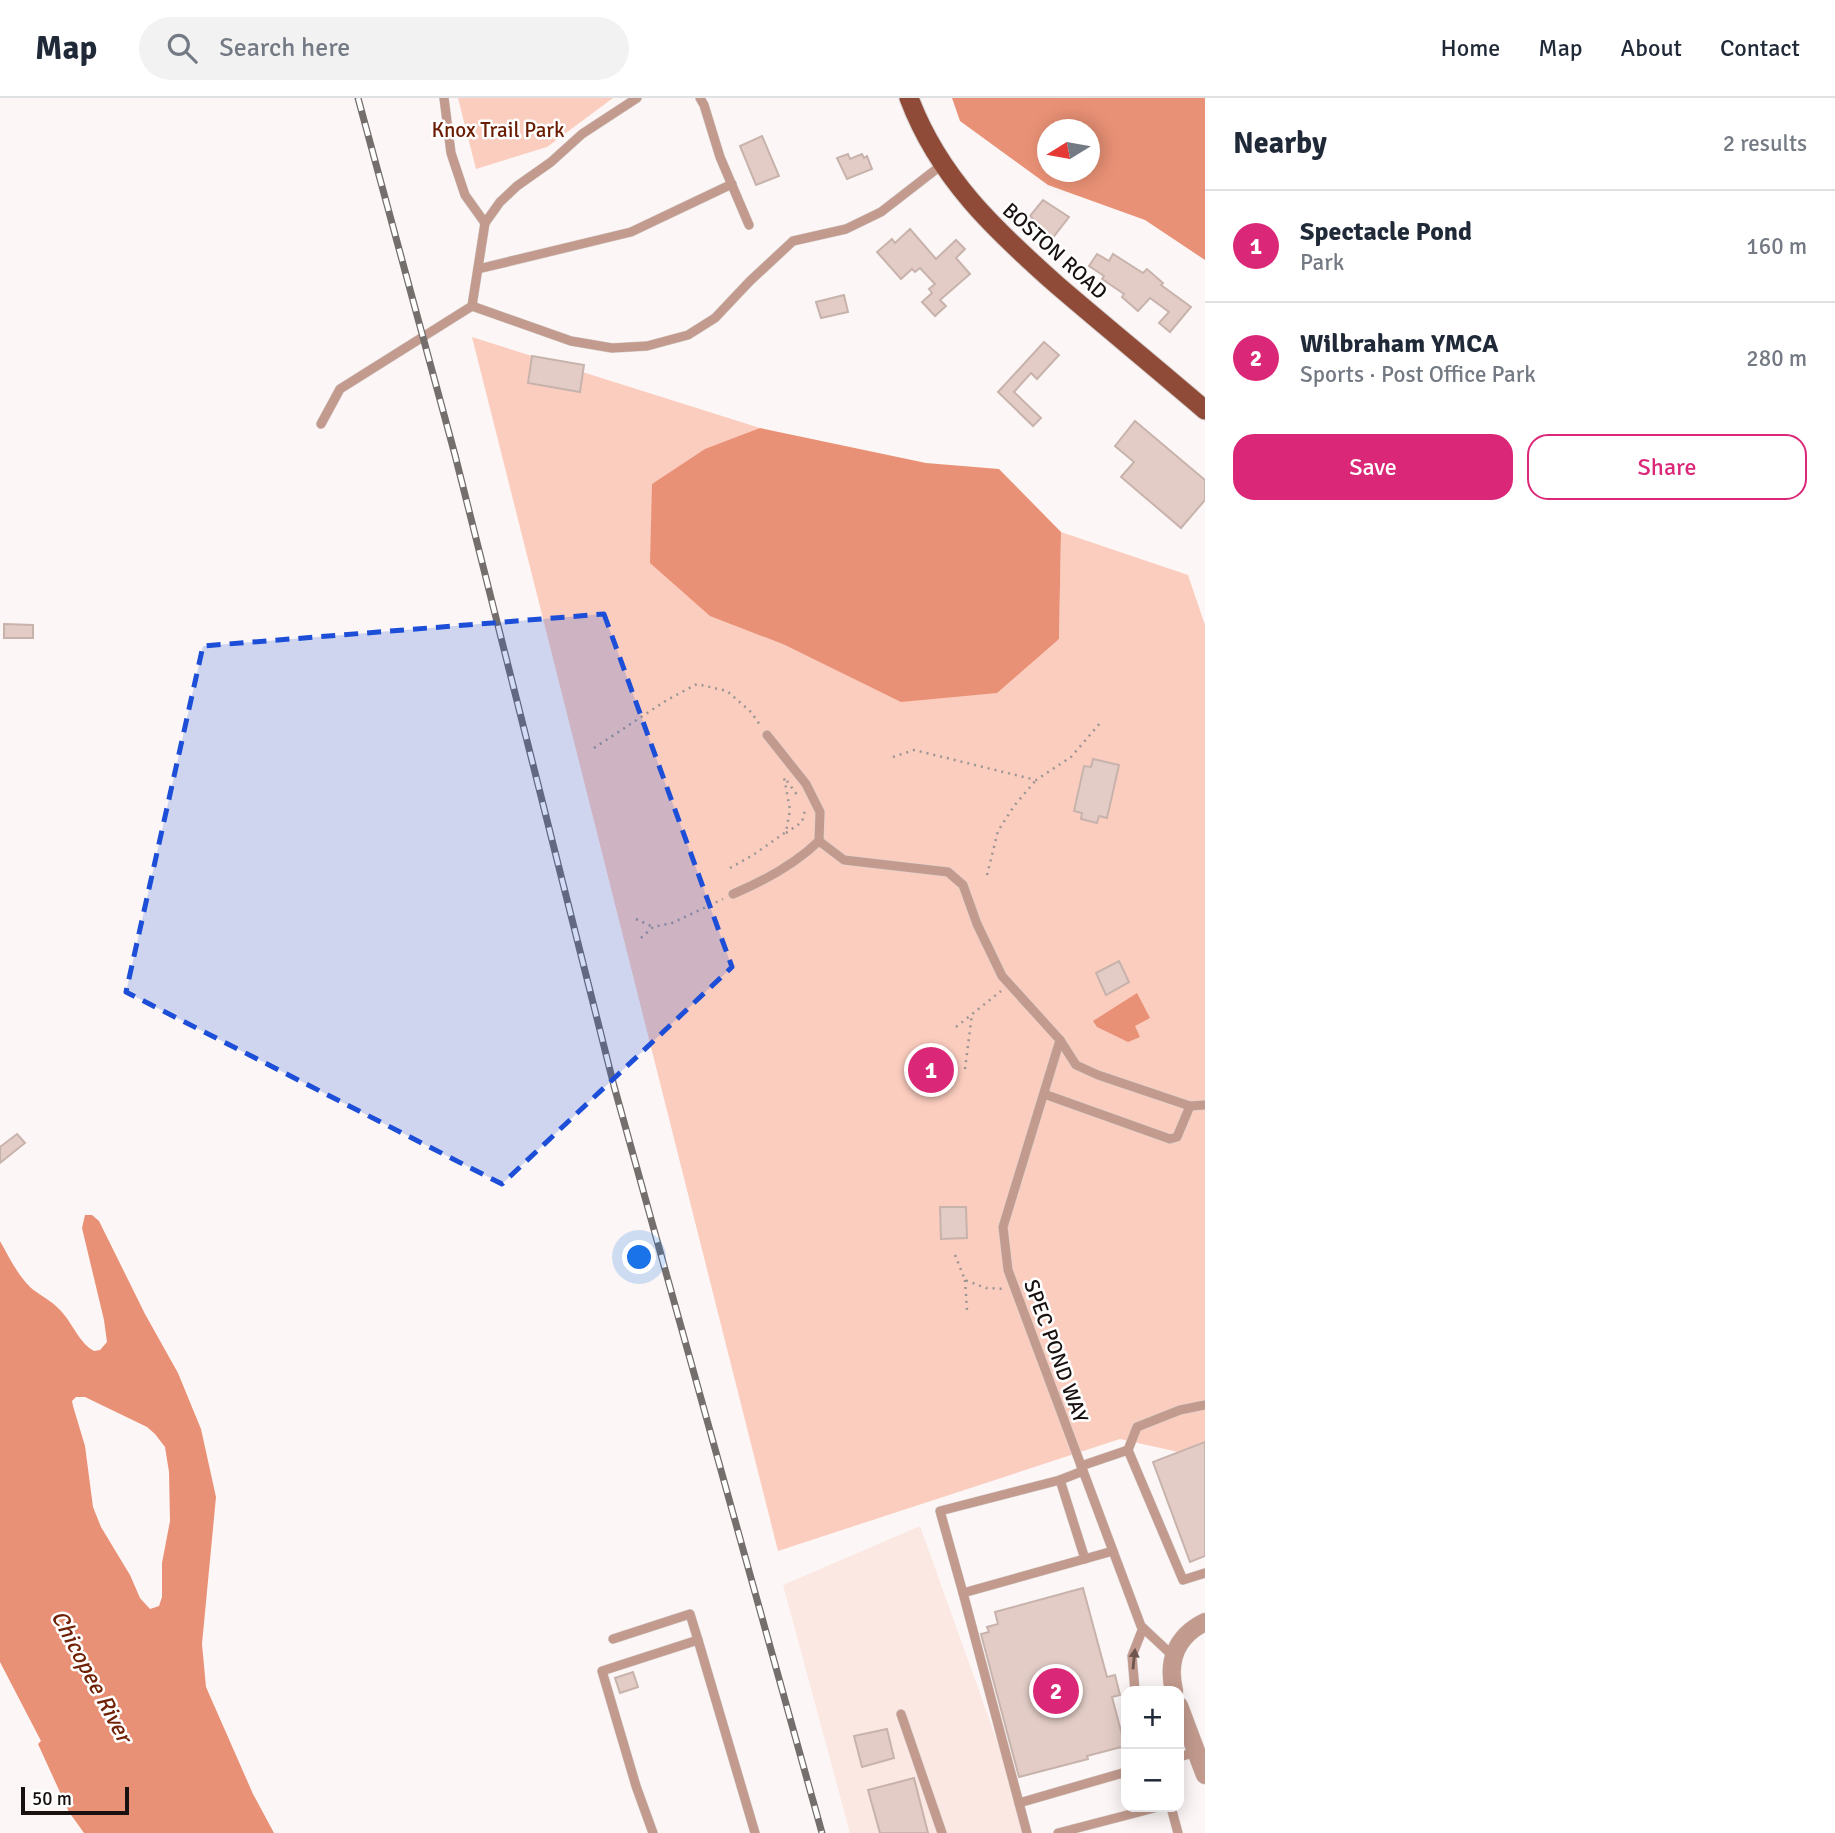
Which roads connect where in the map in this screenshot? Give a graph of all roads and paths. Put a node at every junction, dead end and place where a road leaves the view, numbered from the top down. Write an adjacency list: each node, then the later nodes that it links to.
1 (444, 98): 7 (lane)
2 (637, 98): 7 (lane)
3 (700, 98): 6 (lane)
4 (909, 98): 5 (main road, BOSTON ROAD)
5 (943, 164): 10 (lane); 11 (main road, BOSTON ROAD)
6 (732, 184): 8 (lane); 9 (lane)
7 (485, 223): 9 (lane)
8 (749, 226)
9 (478, 270): 10 (lane)
10 (471, 306): 12 (lane)
11 (1205, 410)
12 (321, 424)
13 (1101, 722): 19 (path)
14 (767, 735): 15 (path); 23 (lane)
15 (594, 748)
16 (893, 757): 19 (path)
17 (778, 769): 18 (path)
18 (786, 780): 20 (path); 22 (path)
19 (1036, 780): 25 (path)
20 (799, 798)
21 (806, 807): 22 (path)
22 (778, 838): 24 (path)
23 (819, 841): 26 (lane); 30 (lane)
24 (730, 868)
25 (987, 875)
26 (733, 894): 28 (path)
27 (636, 919): 28 (path)
28 (653, 927): 29 (path)
29 (641, 938)
30 (1009, 984): 31 (path); 33 (lane)
31 (972, 1014): 32 (path); 34 (path)
32 (956, 1027)
33 (1060, 1040): 35 (lane, SPEC POND WAY); 37 (lane)
34 (965, 1069)
35 (1044, 1094): 37 (lane); 40 (lane, SPEC POND WAY)
36 (1205, 1105): 37 (lane)
37 (1190, 1106)
38 (955, 1255): 39 (path)
39 (965, 1280): 40 (path); 41 (path)
40 (1014, 1286): 44 (lane, SPEC POND WAY)
41 (967, 1310)
42 (1205, 1405): 43 (lane)
43 (1128, 1450): 44 (lane); 48 (lane)
44 (1082, 1469): 45 (lane); 46 (lane, SPEC POND WAY)
45 (1060, 1480): 47 (lane); 49 (lane)
46 (1113, 1551): 47 (lane); 51 (lane, SPEC POND WAY)
47 (1085, 1559): 49 (lane)
48 (1205, 1573)
49 (963, 1593): 62 (lane)
50 (1205, 1622): 54 (street)
51 (1143, 1628): 54 (lane, SPEC POND WAY); 55 (lane, one-way to 51)
52 (613, 1639): 53 (lane)
53 (698, 1640): 65 (lane); 66 (lane)
54 (1173, 1656): 56 (street)
55 (1135, 1686)
56 (1173, 1686)
57 (901, 1714): 67 (lane)
58 (1184, 1736): 59 (street)
59 (1187, 1754): 61 (street)
60 (1121, 1773): 62 (lane)
61 (1205, 1775)
62 (1019, 1803): 68 (lane)
63 (1138, 1812): 69 (lane)
64 (1172, 1812): 70 (lane)
65 (653, 1833)
66 (755, 1833)
67 (942, 1833)
68 (1027, 1833)
69 (1058, 1833)
70 (1178, 1833)

